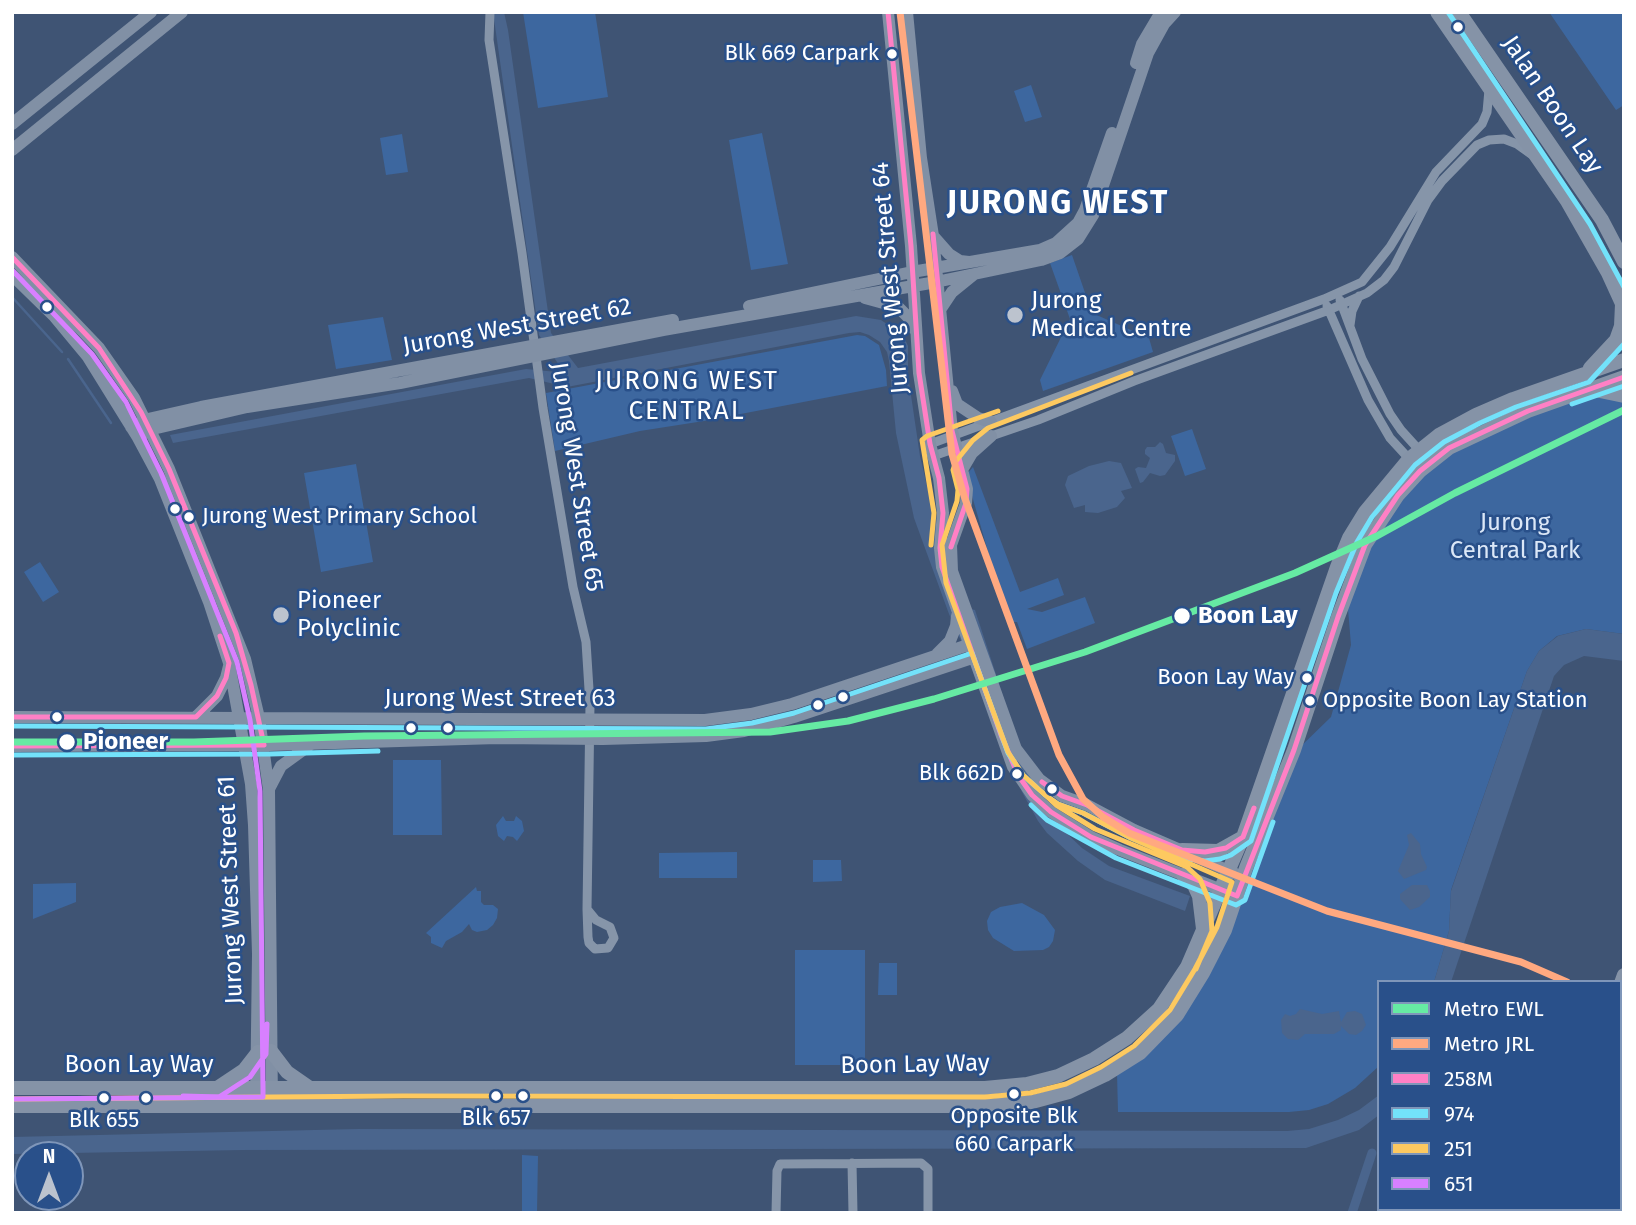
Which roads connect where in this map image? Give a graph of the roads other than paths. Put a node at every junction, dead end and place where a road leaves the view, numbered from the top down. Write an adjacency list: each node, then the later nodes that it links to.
1 (151, 12): 11 (street)
2 (182, 12): 12 (street)
3 (490, 12): 34 (street, Jurong West Street 65)
4 (888, 12): 15 (street, Jurong West Street 64)
5 (907, 12): 14 (street, Jurong West Street 64)
6 (1161, 12): 19 (street)
7 (1175, 12): 19 (street)
8 (1437, 12): 10 (main road, Jalan Boon Lay)
9 (1459, 12): 17 (main road, Jalan Boon Lay)
10 (1490, 89): 13 (main road, Jalan Boon Lay); 24 (street)
11 (12, 124)
12 (12, 150)
13 (1535, 157): 25 (street); 29 (main road, Jalan Boon Lay)
14 (933, 236): 18 (street, Jurong West Street 64); 19 (street)
15 (911, 246): 21 (street); 22 (street, Jurong West Street 64)
16 (12, 257): 42 (street, Jurong West Street 61)
17 (1624, 262)
18 (935, 268): 19 (street); 22 (street); 23 (street, Jurong West Street 64)
19 (974, 268): 23 (street); 30 (street)
20 (12, 275): 43 (street, Jurong West Street 61)
21 (879, 279): 22 (street, Jurong West Street 62); 34 (street, Jurong West Street 62)
22 (912, 279): 23 (street); 26 (street, Jurong West Street 62); 33 (street, Jurong West Street 64)
23 (936, 282): 30 (street, Jurong West Street 64)
24 (1338, 293): 27 (street); 28 (street)
25 (1359, 296): 28 (street); 32 (street)
26 (854, 297): 33 (street); 34 (street, Jurong West Street 62)
27 (1324, 299): 31 (street); 41 (street)
28 (1342, 304): 31 (street); 32 (street)
29 (1623, 306): 36 (main road)
30 (940, 310): 38 (street, Jurong West Street 64)
31 (1329, 310): 44 (street); 47 (street)
32 (1350, 327): 47 (street)
33 (917, 336): 46 (street, Jurong West Street 64)
34 (535, 350): 42 (street, Jurong West Street 62); 59 (street, Jurong West Street 65)
35 (1624, 360): 36 (main road, Boon Lay Way)
36 (1585, 374): 47 (main road, Boon Lay Way)
37 (1624, 377): 39 (main road, Boon Lay Way)
38 (946, 378): 41 (street); 45 (street, Jurong West Street 64)
39 (1590, 389): 40 (main road); 48 (main road, Boon Lay Way)
40 (1624, 396)
41 (991, 422): 45 (street)
42 (147, 425): 43 (street, Jurong West Street 62); 58 (street, Jurong West Street 61)
43 (134, 431): 54 (street, Jurong West Street 61)
44 (991, 436): 45 (street); 49 (street)
45 (955, 442): 46 (street); 49 (street, Jurong West Street 64)
46 (932, 450): 50 (street, Jurong West Street 64)
47 (1414, 454): 48 (street); 66 (main road, Boon Lay Way)
48 (1425, 466): 70 (main road, Boon Lay Way)
49 (962, 470): 51 (street, Jurong West Street 64)
50 (957, 613): 51 (street, Jurong West Street 64); 53 (street)
51 (973, 643): 52 (street, Jurong West Street 64); 53 (street, Jurong West Street 63)
52 (977, 657): 60 (street, Jurong West Street 63); 67 (street, Jurong West Street 64); 69 (street, Jurong West Street 64)
53 (928, 660): 59 (street, Jurong West Street 63)
54 (229, 663): 56 (street); 57 (street, Jurong West Street 61)
55 (12, 717): 56 (street, Jurong West Street 63)
56 (196, 717): 57 (street, Jurong West Street 63)
57 (240, 718): 58 (street, Jurong West Street 63); 62 (street, Jurong West Street 61)
58 (259, 718): 59 (street, Jurong West Street 63); 63 (street, Jurong West Street 61)
59 (590, 720): 60 (street, Jurong West Street 65)
60 (590, 739): 61 (street, Jurong West Street 63); 73 (street, Jurong West Street 65)
61 (313, 743): 63 (street, Jurong West Street 63); 65 (street)
62 (244, 745): 63 (street, Jurong West Street 63); 64 (street, Jurong West Street 63); 75 (street, Jurong West Street 61)
63 (264, 745): 65 (street, Jurong West Street 61)
64 (12, 746)
65 (269, 790): 75 (street, Jurong West Street 61)
66 (1244, 837): 67 (main road); 68 (main road, Boon Lay Way)
67 (1182, 850): 68 (street, Jurong West Street 64)
68 (1229, 871): 70 (street, Jurong West Street 64); 71 (main road, Boon Lay Way)
69 (1183, 875): 71 (street, Jurong West Street 64); 74 (main road)
70 (1244, 877): 72 (main road, Boon Lay Way)
71 (1220, 890): 72 (street, Jurong West Street 64); 74 (main road, Boon Lay Way)
72 (1237, 895): 82 (main road, Boon Lay Way)
73 (587, 909)
74 (1203, 931): 80 (main road, Boon Lay Way)
75 (264, 1052): 77 (main road); 78 (street, Jurong West Street 61); 79 (street, Jurong West Street 61); 80 (main road)
76 (12, 1088): 77 (main road, Boon Lay Way)
77 (216, 1088): 78 (main road, Boon Lay Way)
78 (256, 1089): 79 (main road, Boon Lay Way); 81 (street, Jurong West Street 61)
79 (272, 1089): 80 (main road, Boon Lay Way); 82 (street, Jurong West Street 61)
80 (311, 1089)
81 (256, 1106): 82 (main road, Boon Lay Way); 83 (main road, Boon Lay Way)
82 (272, 1106)
83 (13, 1107)
84 (852, 1163): 85 (street); 86 (street); 87 (street)
85 (776, 1213)
86 (853, 1213)
87 (928, 1213)

